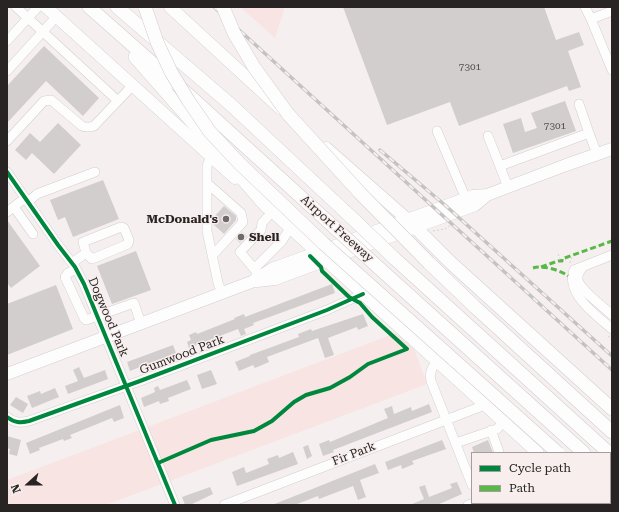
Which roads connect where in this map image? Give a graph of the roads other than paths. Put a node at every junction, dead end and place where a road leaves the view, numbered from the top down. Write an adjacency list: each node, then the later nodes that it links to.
1 (16, 7): 12 (street)
2 (38, 7): 12 (street)
3 (46, 7): 11 (main road)
4 (89, 7): 14 (highway, Airport Freeway)
5 (117, 7): 72 (highway, Airport Freeway, bridge)
6 (145, 7): 70 (highway, bridge)
7 (170, 7): 39 (main road)
8 (222, 7): 66 (highway, bridge)
9 (584, 7): 13 (street)
10 (612, 11): 13 (street)
11 (57, 16): 15 (street); 19 (main road)
12 (28, 18): 15 (street); 16 (street)
13 (590, 19): 17 (street)
14 (102, 20): 38 (highway); 71 (highway, Airport Freeway, bridge)
15 (43, 32): 18 (street); 20 (street)
16 (7, 41)
17 (612, 70)
18 (7, 71)
19 (133, 86): 20 (street); 28 (main road)
20 (118, 101): 25 (street)
21 (579, 104): 23 (street)
22 (436, 131): 35 (street)
23 (589, 133): 27 (street); 29 (street)
24 (488, 136): 29 (street)
25 (7, 141)
26 (612, 149): 27 (main road)
27 (598, 154): 33 (main road)
28 (211, 156): 32 (street); 38 (main road)
29 (500, 166): 33 (street)
30 (7, 172): 36 (street, Dogwood Park)
31 (95, 172): 36 (street)
32 (207, 183): 44 (street); 44 (street)
33 (508, 187): 34 (main road)
34 (487, 195): 35 (main road); 39 (main road)
35 (466, 199): 39 (main road)
36 (27, 200): 37 (street); 47 (street, Dogwood Park)
37 (10, 209): 41 (street)
38 (270, 209): 40 (main road); 48 (street)
39 (411, 224): 45 (main road); 61 (highway)
40 (290, 228): 45 (main road); 48 (street)
41 (33, 234)
42 (86, 253): 42 (street); 47 (street)
43 (612, 255): 46 (street)
44 (212, 256): 50 (street)
45 (322, 256): 49 (main road); 51 (main road)
46 (584, 265): 52 (street); 55 (street)
47 (74, 266): 53 (street, Dogwood Park); 53 (street)
48 (254, 269): 49 (street)
49 (254, 281): 50 (main road)
50 (222, 293): 54 (main road)
51 (363, 294): 57 (main road); 59 (street, Gumwood Park)
52 (612, 315)
53 (97, 316): 54 (street); 56 (street, Dogwood Park)
54 (141, 324): 56 (main road)
55 (612, 329)
56 (106, 337): 58 (main road); 59 (street, Dogwood Park)
57 (437, 361): 60 (main road); 63 (street)
58 (7, 374)
59 (126, 386): 62 (street, Gumwood Park); 74 (street, Dogwood Park)
60 (485, 405): 63 (street, Fir Park); 64 (main road)
61 (612, 409)
62 (7, 417)
63 (446, 420): 67 (street); 75 (street, Fir Park)
64 (504, 422): 65 (street); 69 (main road)
65 (491, 430): 67 (street); 68 (street)
66 (612, 432)
67 (456, 443): 73 (street)
68 (499, 452)
69 (537, 452)
70 (557, 452)
71 (583, 452)
72 (608, 452)
73 (471, 482)
74 (175, 505)
75 (224, 505)

